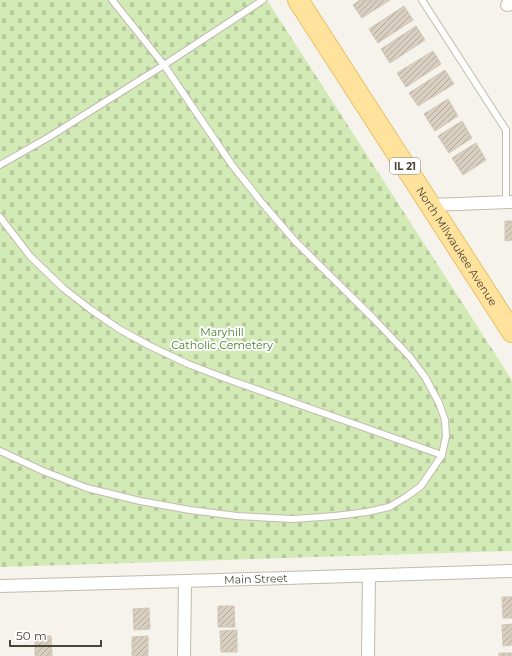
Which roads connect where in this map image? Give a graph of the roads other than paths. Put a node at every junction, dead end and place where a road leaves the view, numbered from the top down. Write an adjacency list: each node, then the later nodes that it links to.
1 (112, 0): 5 (lane)
2 (263, 0): 5 (lane)
3 (298, 0): 8 (main road, North Milwaukee Avenue / IL 21)
4 (422, 0): 7 (lane)
5 (164, 66): 6 (lane); 12 (lane)
6 (0, 166)
7 (509, 202): 8 (street)
8 (431, 206): 10 (main road, North Milwaukee Avenue / IL 21)
9 (0, 217): 12 (lane)
10 (512, 332)
11 (0, 451): 12 (lane)
12 (442, 455)
13 (512, 571): 14 (street, Main Street)
14 (369, 576): 15 (street, Main Street); 18 (street)
15 (185, 581): 16 (street, Main Street); 17 (street)
16 (0, 586)
17 (184, 656)
18 (368, 656)

